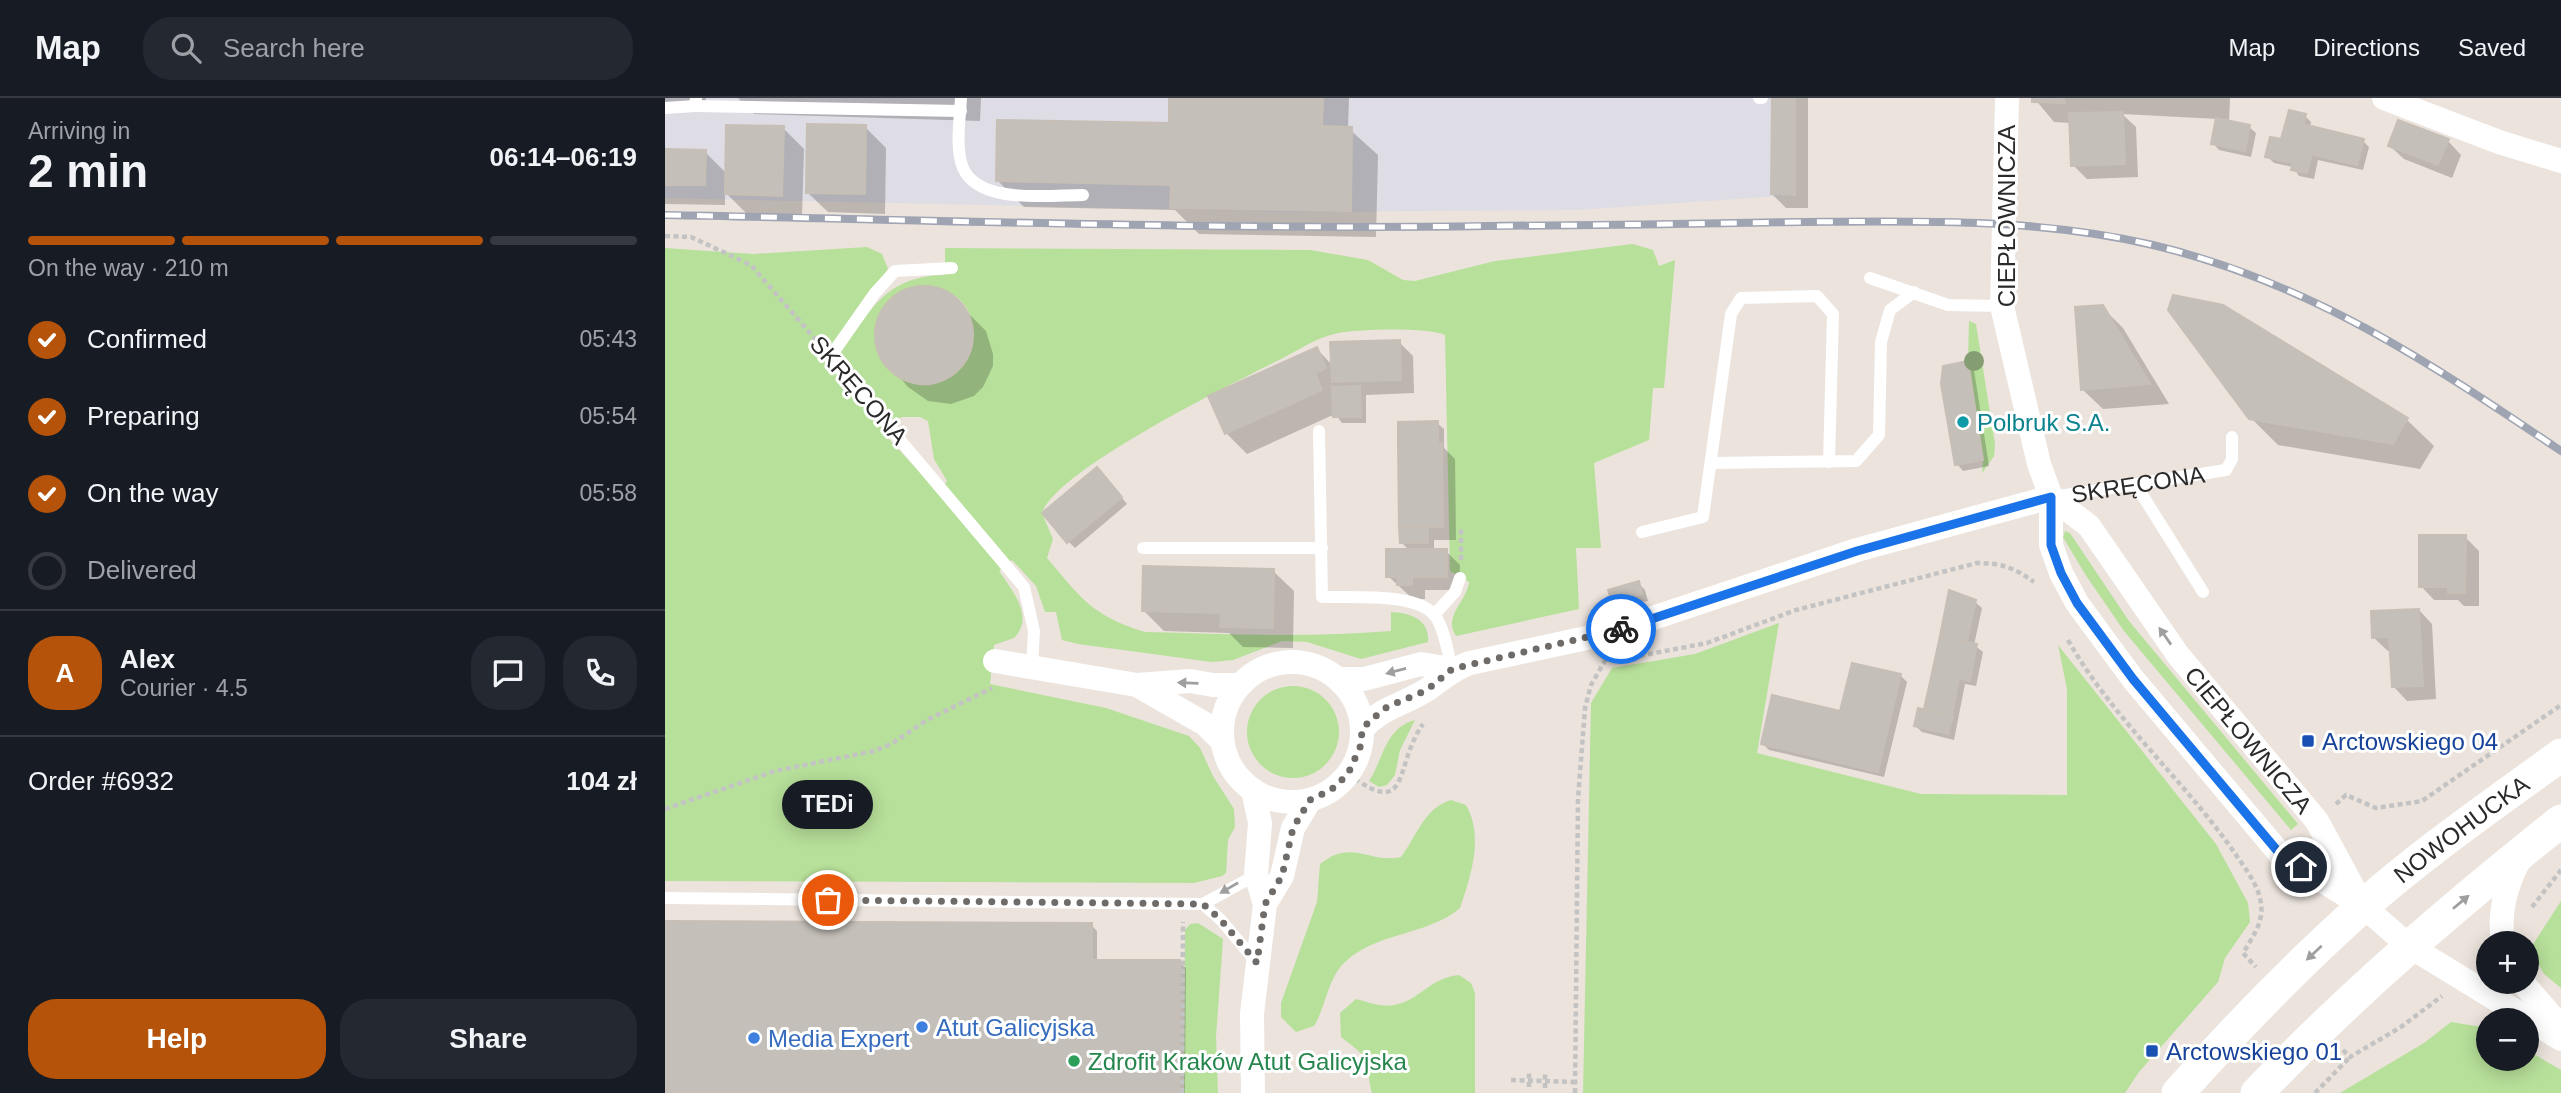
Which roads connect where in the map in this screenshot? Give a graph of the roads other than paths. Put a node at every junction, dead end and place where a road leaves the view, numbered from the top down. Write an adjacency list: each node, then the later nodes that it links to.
1 (2007, 98): 11 (street, CIEPŁOWNICZA)
2 (2384, 98): 6 (street)
3 (695, 102): 4 (lane); 5 (lane)
4 (961, 105): 7 (lane)
5 (665, 108)
6 (2561, 161)
7 (1083, 195)
8 (952, 268): 24 (lane, SKRĘCONA)
9 (1870, 278): 10 (lane)
10 (1914, 292): 11 (lane); 14 (lane)
11 (2002, 306): 17 (street, CIEPŁOWNICZA)
12 (1319, 430): 20 (lane)
13 (2232, 437): 16 (lane, SKRĘCONA)
14 (1829, 462): 15 (lane); 15 (lane)
15 (1713, 463): 18 (lane)
16 (2136, 485): 17 (lane, SKRĘCONA); 22 (lane)
17 (2051, 497): 25 (street, SKRĘCONA); 40 (street, CIEPŁOWNICZA, one-way to 17); 40 (street, CIEPŁOWNICZA)
18 (1642, 531)
19 (1143, 548): 20 (lane)
20 (1322, 548): 23 (lane)
21 (1460, 578): 23 (lane)
22 (2203, 592)
23 (1434, 615): 25 (lane)
24 (1013, 663): 27 (street)
25 (1461, 666): 26 (street, SKRĘCONA, one-way to 26); 29 (street, SKRĘCONA)
26 (1339, 679): 28 (street); 29 (street)
27 (1136, 685): 28 (street, one-way to 27); 30 (street)
28 (1239, 685): 30 (street)
29 (1362, 729): 33 (street)
30 (1222, 741): 32 (street)
31 (2561, 755): 40 (main road, NOWOHUCKA)
32 (1253, 790): 33 (street); 36 (street)
33 (1310, 800): 39 (street)
34 (2561, 821): 35 (main road)
35 (2524, 850): 41 (street); 42 (main road, one-way to 35)
36 (1256, 875): 38 (lane, one-way to 38); 39 (street)
37 (665, 898): 38 (lane)
38 (1203, 904): 43 (lane)
39 (1265, 904): 43 (street)
40 (2363, 906): 42 (street); 48 (main road, NOWOHUCKA, one-way to 48)
41 (2502, 931)
42 (2409, 946): 46 (street); 49 (main road)
43 (1257, 963): 47 (street)
44 (2532, 994): 45 (street)
45 (2561, 1027)
46 (2561, 1039)
47 (1254, 1093)
48 (2178, 1093)
49 (2257, 1093)

